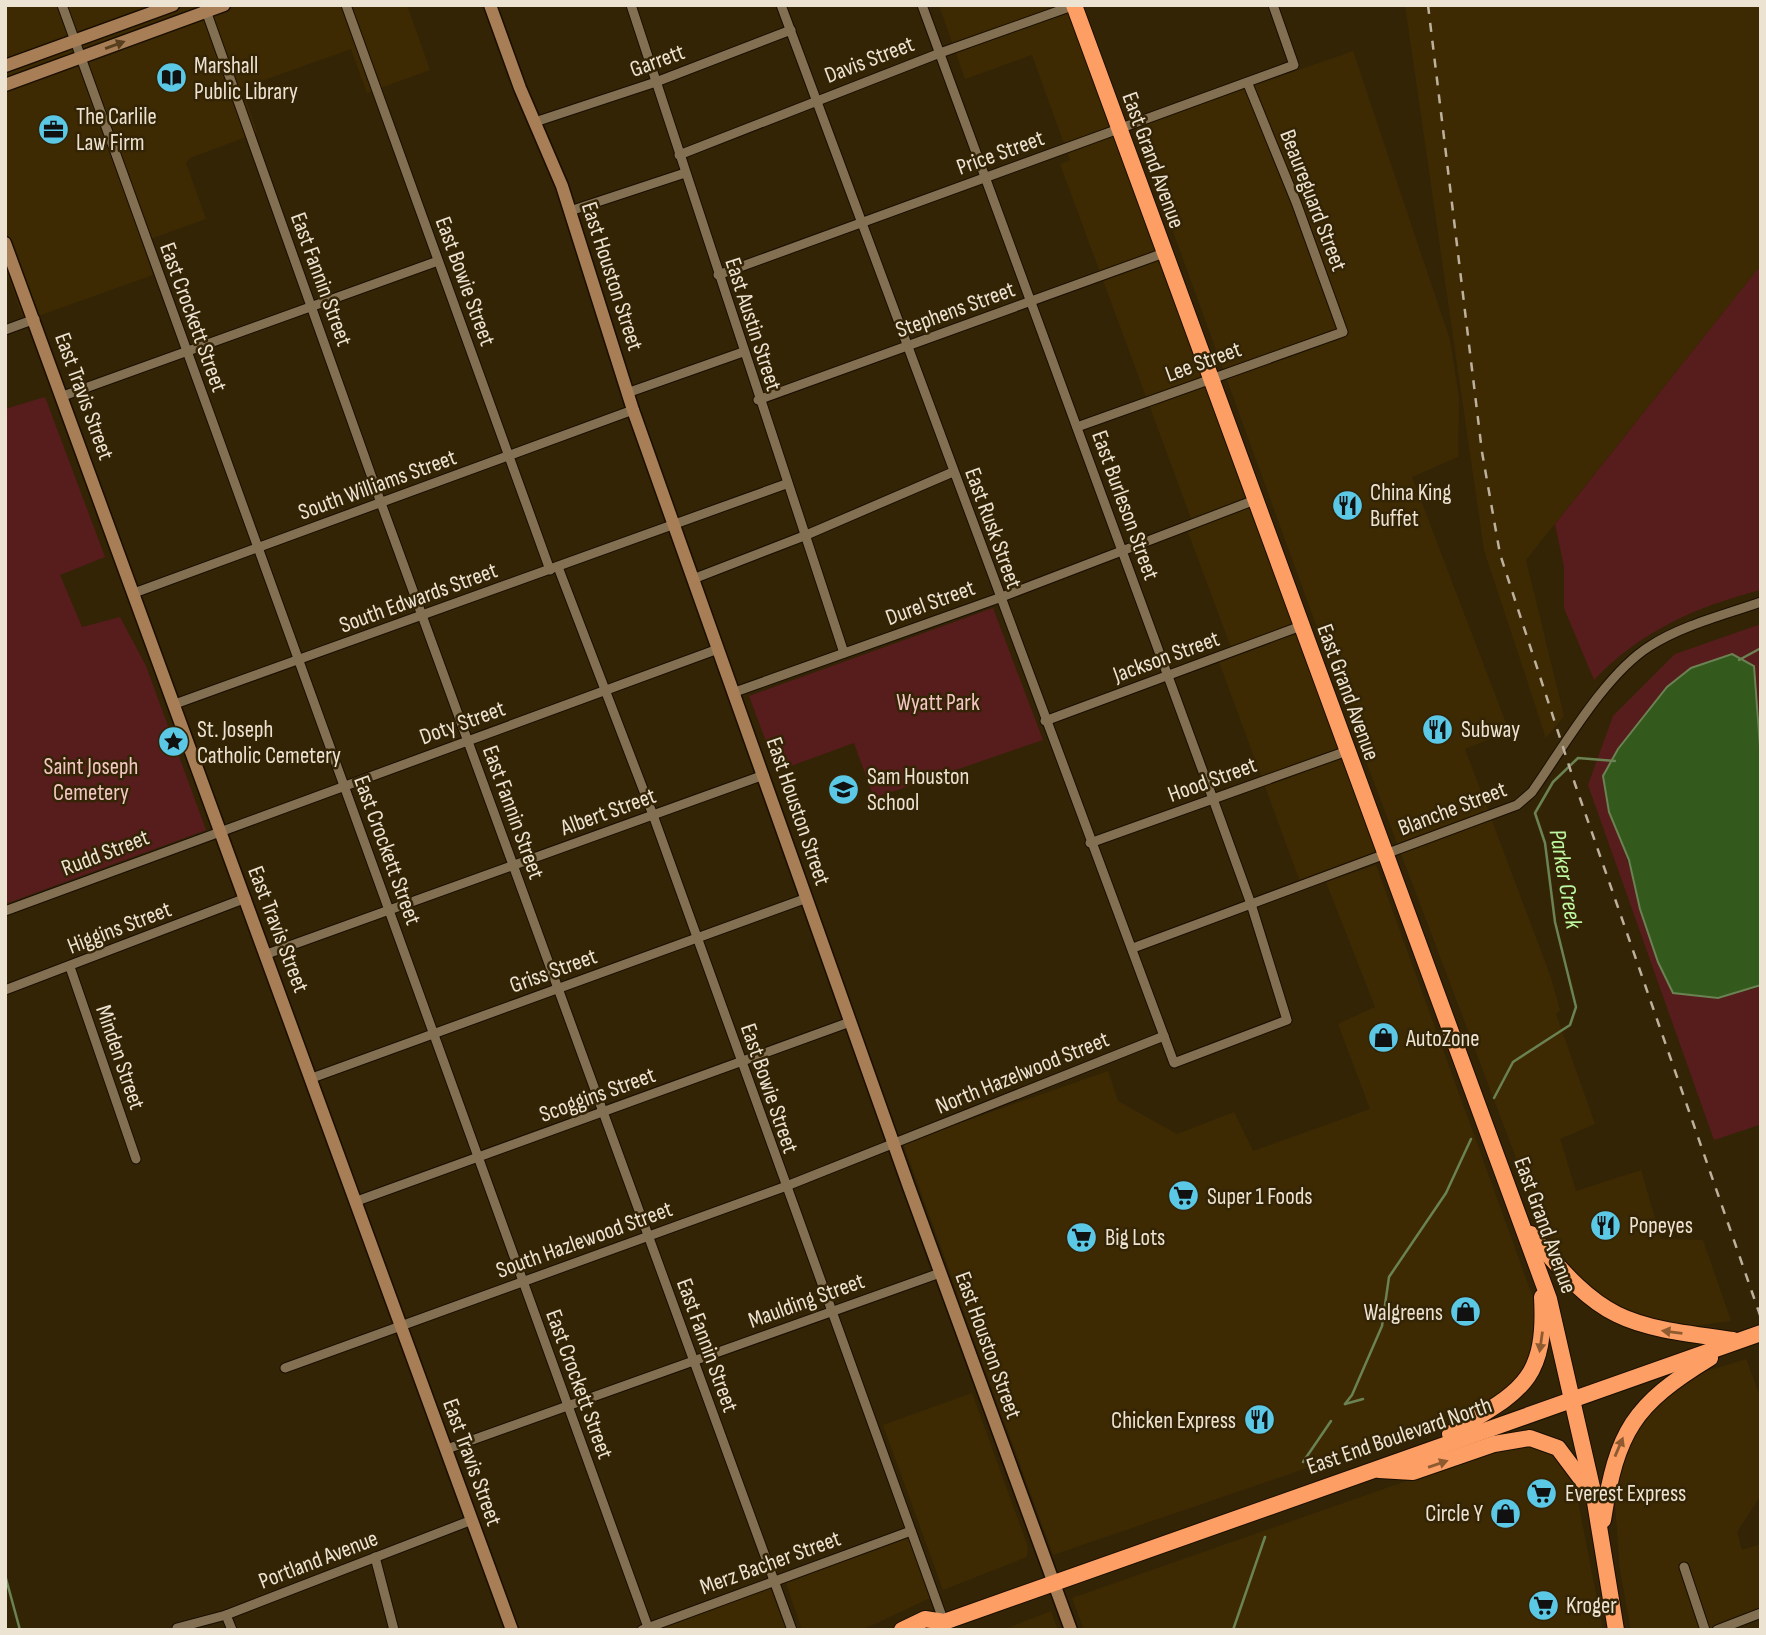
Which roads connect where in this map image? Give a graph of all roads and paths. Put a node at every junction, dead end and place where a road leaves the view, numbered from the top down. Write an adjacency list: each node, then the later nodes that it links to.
1 (62, 5): 13 (street, East Crockett Street)
2 (173, 5): 13 (street)
3 (224, 5): 11 (street)
4 (346, 5): 30 (street, East Bowie Street)
5 (490, 5): 21 (street, East Houston Street)
6 (631, 5): 17 (street, East Austin Street)
7 (781, 5): 12 (street, East Rusk Street)
8 (922, 5): 14 (street, East Burleson Street)
9 (1074, 5): 14 (street, Davis Street); 22 (highway, East Grand Avenue)
10 (1273, 5): 18 (street, Price Street)
11 (206, 8): 15 (street, one-way to 11); 33 (street, East Fannin Street)
12 (791, 30): 17 (street, Garrett); 20 (street, East Rusk Street)
13 (74, 40): 15 (street, East Crockett Street); 16 (street)
14 (940, 53): 20 (street, Davis Street); 25 (street, East Burleson Street)
15 (80, 57): 19 (street); 38 (street, East Crockett Street)
16 (5, 66)
17 (656, 82): 21 (street, Garrett); 23 (street, East Austin Street)
18 (1248, 84): 22 (street, Price Street); 36 (street, Beaureguard Street)
19 (5, 85)
20 (816, 100): 23 (street, Davis Street); 27 (street, East Rusk Street)
21 (535, 122): 26 (street, East Houston Street)
22 (1119, 129): 25 (street, Price Street); 29 (highway, East Grand Avenue)
23 (679, 155): 24 (street, East Austin Street)
24 (685, 173): 26 (street); 31 (street, East Austin Street)
25 (986, 178): 27 (street, Price Street); 32 (street, East Burleson Street)
26 (570, 211): 41 (street, East Houston Street)
27 (862, 221): 31 (street, Price Street); 37 (street, East Rusk Street)
28 (5, 243): 34 (street, East Travis Street)
29 (1164, 253): 32 (street, Stephens Street); 40 (highway, East Grand Avenue)
30 (438, 261): 33 (street); 46 (street, East Bowie Street)
31 (718, 275): 39 (street, East Austin Street)
32 (1030, 302): 37 (street, Stephens Street); 45 (street, East Burleson Street)
33 (312, 307): 38 (street); 50 (street, East Fannin Street)
34 (35, 319): 35 (street); 42 (street, East Travis Street)
35 (5, 330)
36 (1343, 332): 40 (street, Lee Street)
37 (908, 346): 43 (street, Stephens Street); 47 (street, East Rusk Street)
38 (187, 351): 42 (street); 53 (street, East Crockett Street)
39 (743, 352): 41 (street); 43 (street, East Austin Street)
40 (1210, 378): 45 (street, Lee Street); 49 (highway, East Grand Avenue)
41 (627, 393): 44 (street, East Houston Street)
42 (63, 396): 57 (street, East Travis Street)
43 (758, 400): 48 (street, East Austin Street)
44 (633, 410): 46 (street, South Williams Street); 51 (street, East Houston Street)
45 (1077, 427): 54 (street, East Burleson Street)
46 (508, 456): 50 (street, South Williams Street); 55 (street, East Bowie Street)
47 (953, 472): 52 (street); 58 (street, East Rusk Street)
48 (786, 484): 51 (street, South Edwards Street); 52 (street, East Austin Street)
49 (1255, 500): 54 (street, Durel Street); 61 (highway, East Grand Avenue)
50 (381, 503): 53 (street, South Williams Street); 60 (street, East Fannin Street)
51 (674, 525): 55 (street, South Edwards Street); 56 (street, East Houston Street)
52 (804, 536): 56 (street); 63 (street, East Austin Street)
53 (256, 548): 57 (street, South Williams Street); 64 (street, East Crockett Street)
54 (1123, 552): 58 (street, Durel Street); 65 (street, East Burleson Street)
55 (554, 568): 60 (street, South Edwards Street); 66 (street, East Bowie Street)
56 (692, 579): 62 (street, East Houston Street)
57 (134, 593): 68 (street, East Travis Street)
58 (999, 598): 63 (street, Durel Street); 69 (street, East Rusk Street)
59 (1761, 601): 78 (street, Blanche Street)
60 (422, 616): 64 (street, South Edwards Street); 70 (street, East Fannin Street)
61 (1301, 626): 65 (street, Jackson Street); 71 (highway, East Grand Avenue)
62 (719, 649): 66 (street, Doty Street); 67 (street, East Houston Street)
63 (844, 653): 67 (street, Durel Street)
64 (298, 660): 68 (street, South Edwards Street); 73 (street, East Crockett Street)
65 (1167, 676): 69 (street, Jackson Street); 74 (street, East Burleson Street)
66 (606, 690): 70 (street, Doty Street); 75 (street, East Bowie Street)
67 (735, 692): 72 (street, East Houston Street)
68 (175, 704): 76 (street, East Travis Street)
69 (1045, 721): 77 (street, East Rusk Street)
70 (467, 740): 73 (street, Doty Street); 79 (street, East Fannin Street)
71 (1347, 751): 74 (street, Hood Street); 78 (highway, East Grand Avenue)
72 (764, 775): 75 (street, Albert Street); 81 (street, East Houston Street)
73 (344, 785): 76 (street, Doty Street); 83 (street, East Crockett Street)
74 (1213, 799): 77 (street, Hood Street); 82 (street, East Burleson Street)
75 (653, 815): 79 (street, Albert Street); 85 (street, East Bowie Street)
76 (219, 830): 80 (street, East Travis Street); 84 (street, Rudd Street)
77 (1090, 843): 86 (street, East Rusk Street)
78 (1384, 855): 82 (street, Blanche Street); 103 (highway, East Grand Avenue)
79 (513, 865): 83 (street, Albert Street); 89 (street, East Fannin Street)
80 (246, 898): 87 (street, East Travis Street); 88 (street, Higgins Street)
81 (807, 898): 85 (street, Griss Street); 91 (street, East Houston Street)
82 (1251, 904): 86 (street, Blanche Street); 95 (street, East Burleson Street)
83 (388, 910): 87 (street, Albert Street); 92 (street, East Crockett Street)
84 (5, 911)
85 (697, 938): 89 (street, Griss Street); 94 (street, East Bowie Street)
86 (1133, 948): 93 (street, East Rusk Street)
87 (267, 954): 96 (street, East Travis Street)
88 (70, 968): 90 (street, Higgins Street); 100 (street, Minden Street)
89 (558, 988): 92 (street, Griss Street); 97 (street, East Fannin Street)
90 (5, 990)
91 (850, 1022): 94 (street, Scoggins Street); 98 (street, East Houston Street)
92 (433, 1033): 96 (street, Griss Street); 99 (street, East Crockett Street)
93 (1164, 1036): 95 (street, East Rusk Street); 98 (street, North Hazelwood Street)
94 (740, 1062): 97 (street, Scoggins Street); 101 (street, East Bowie Street)
95 (1174, 1063)
96 (312, 1078): 102 (street, East Travis Street)
97 (603, 1112): 99 (street, Scoggins Street); 104 (street, East Fannin Street)
98 (893, 1142): 101 (street, South Hazlewood Street); 105 (street, East Houston Street)
99 (478, 1157): 102 (street, Scoggins Street); 107 (street, East Crockett Street)
100 (136, 1159)
101 (784, 1187): 104 (street, South Hazlewood Street); 108 (street, East Bowie Street)
102 (357, 1201): 109 (street, East Travis Street)
103 (1522, 1222): 106 (highway, East Grand Avenue); 111 (highway, one-way to 103)
104 (648, 1237): 107 (street, South Hazlewood Street); 112 (street, East Fannin Street)
105 (940, 1273): 108 (street, Maulding Street); 126 (street, East Houston Street)
106 (1540, 1274): 114 (highway, East Grand Avenue); 117 (highway, one-way to 117)
107 (523, 1281): 109 (street, South Hazlewood Street); 115 (street, East Crockett Street)
108 (830, 1312): 112 (street, Maulding Street); 121 (street, East Bowie Street)
109 (402, 1325): 113 (street, South Hazlewood Street); 116 (street, East Travis Street)
110 (1761, 1333): 111 (highway, East End Boulevard North)
111 (1739, 1341): 114 (highway, East End Boulevard North); 122 (highway, one-way to 111)
112 (694, 1361): 115 (street, Maulding Street); 125 (street, East Fannin Street)
113 (285, 1368)
114 (1573, 1398): 117 (highway, East End Boulevard North); 119 (highway, East Grand Avenue)
115 (568, 1406): 116 (street, Maulding Street); 131 (street, East Crockett Street)
116 (447, 1449): 120 (street, East Travis Street)
117 (1424, 1450): 118 (highway, East End Boulevard North)
118 (1371, 1469): 119 (highway, one-way to 119); 126 (highway, East End Boulevard North)
119 (1594, 1496): 122 (highway, East Grand Avenue)
120 (472, 1520): 123 (street, Portland Avenue); 134 (street, East Travis Street)
121 (911, 1531): 125 (street, Merz Bacher Street); 129 (street, East Bowie Street)
122 (1600, 1537): 138 (highway, East Grand Avenue)
123 (375, 1558): 128 (street, Portland Avenue); 133 (street)
124 (1684, 1567): 139 (street)
125 (774, 1581): 131 (street, Merz Bacher Street); 135 (street, East Fannin Street)
126 (1053, 1581): 129 (highway, East End Boulevard North); 137 (street, East Houston Street)
127 (1761, 1613): 140 (street)
128 (226, 1615): 130 (street, Portland Avenue); 132 (street)
129 (942, 1626): 136 (highway, East End Boulevard North)
130 (177, 1628)
131 (646, 1629)
132 (232, 1630)
133 (394, 1630)
134 (512, 1630)
135 (793, 1630)
136 (902, 1630)
137 (1071, 1630)
138 (1616, 1630)
139 (1705, 1630)
140 (1717, 1630)

